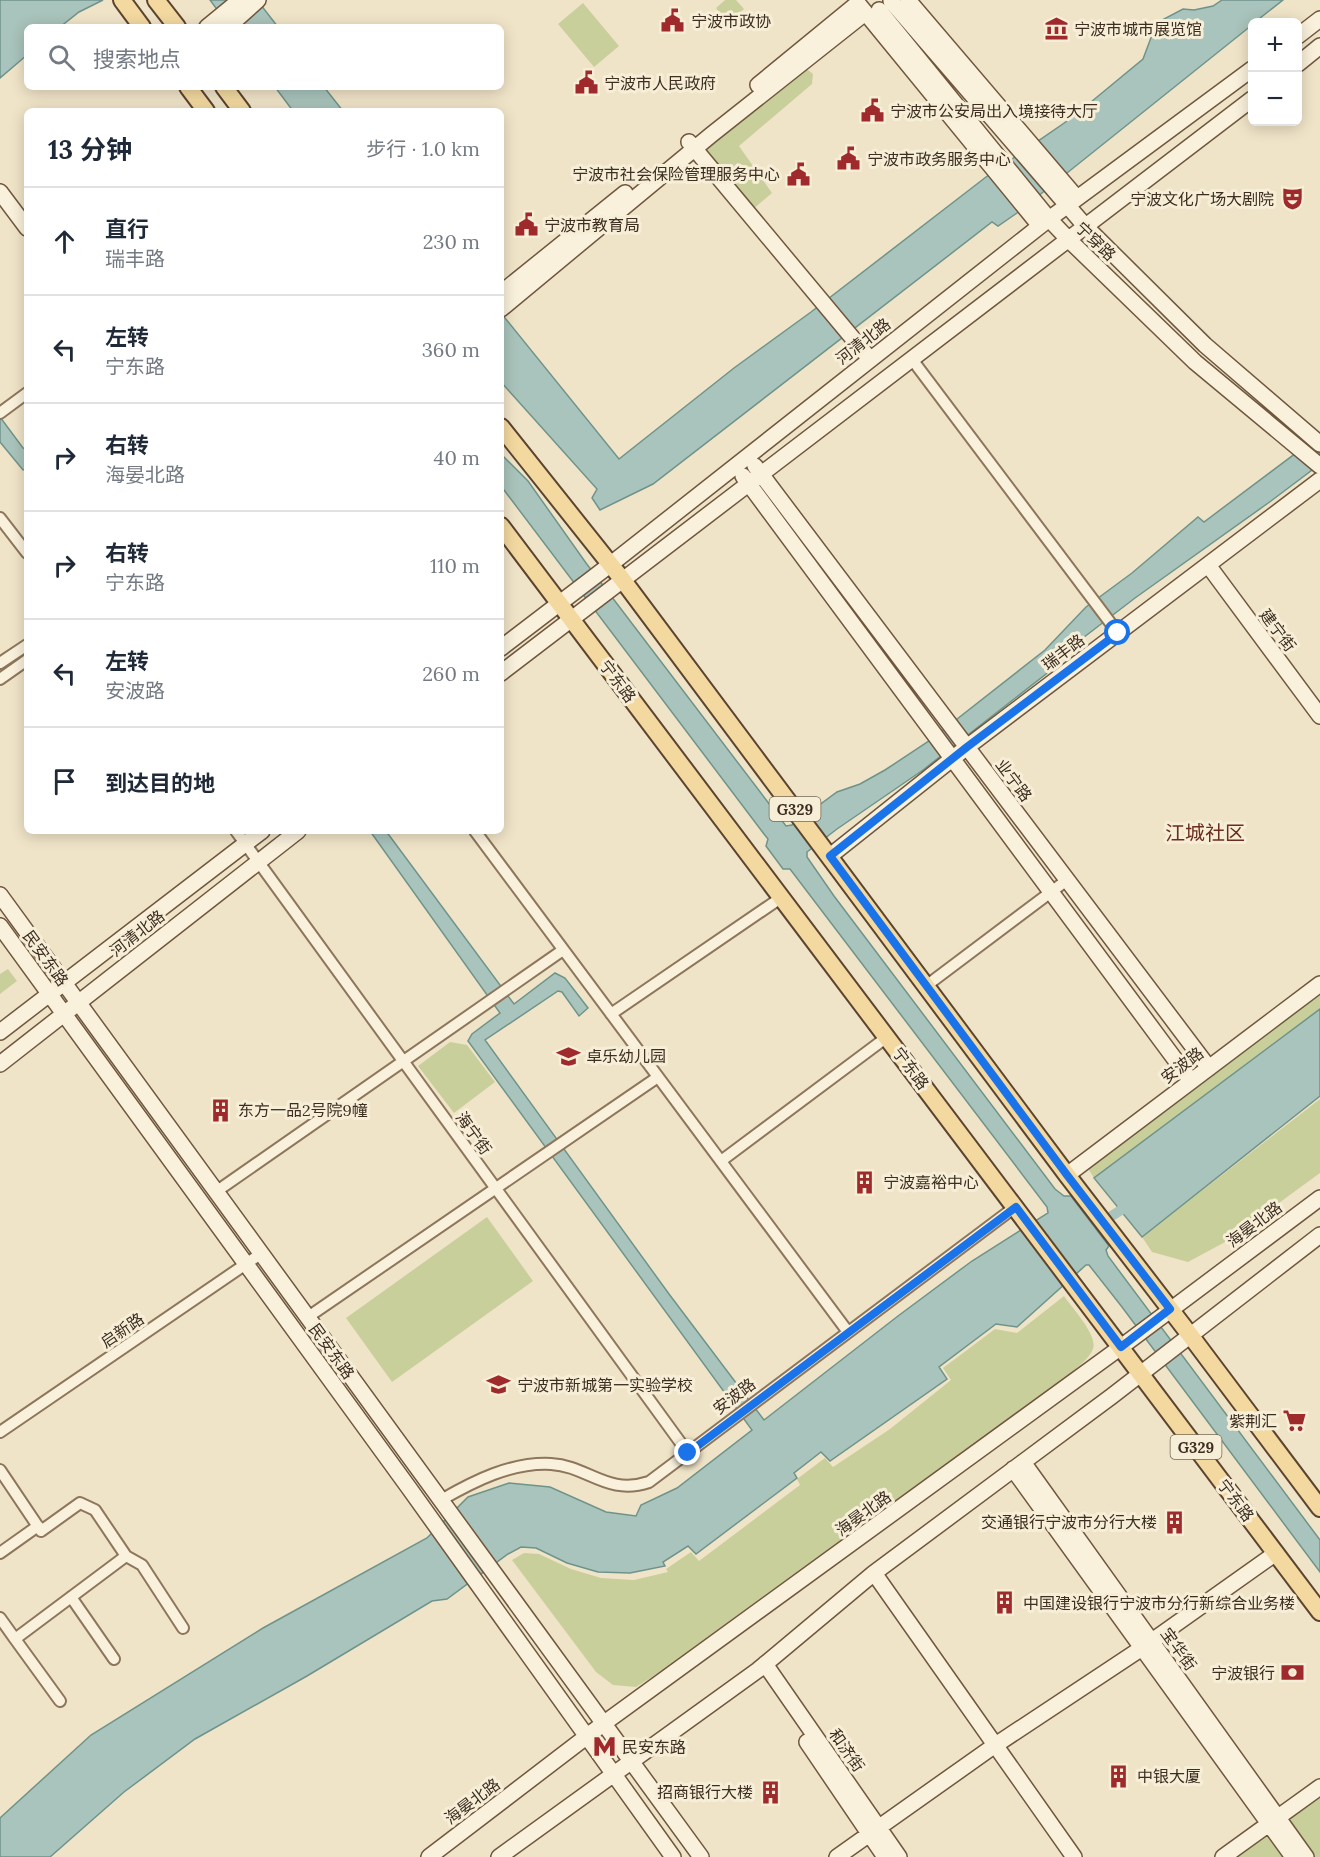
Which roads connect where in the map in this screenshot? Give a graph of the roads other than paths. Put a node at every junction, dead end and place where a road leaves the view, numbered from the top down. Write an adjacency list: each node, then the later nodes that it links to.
1 (122, 0): 8 (main road)
2 (156, 0): 9 (main road)
3 (240, 0): 10 (main road)
4 (258, 0): 11 (main road)
5 (908, 0): 21 (main road)
6 (871, 5): 21 (main road, 宁穿路); 22 (main road); 25 (main road, 宁穿路)
7 (1320, 19): 12 (main road)
8 (140, 24)
9 (175, 24)
10 (211, 24)
11 (231, 24)
12 (1302, 33)
13 (1320, 46): 14 (main road)
14 (1302, 61)
15 (1248, 72): 24 (main road, 河清北路)
16 (190, 90): 19 (main road)
17 (226, 90): 20 (main road)
18 (1248, 102): 27 (main road)
19 (204, 108)
20 (240, 108)
21 (1019, 141): 24 (main road, 宁穿路)
22 (688, 147): 29 (main road); 30 (main road); 32 (main road)
23 (0, 192): 26 (main road)
24 (1072, 202): 25 (main road, 河清北路); 27 (main road, 宁穿路)
25 (1044, 222): 28 (main road, 宁穿路); 32 (main road, 河清北路)
26 (24, 224)
27 (1086, 227): 28 (main road); 36 (main road, 宁穿路)
28 (1069, 240): 31 (main road); 38 (main road, 宁穿路)
29 (504, 291)
30 (504, 306)
31 (912, 358): 39 (main road); 49 (street)
32 (867, 361): 37 (main road, 河清北路)
33 (24, 395): 34 (street)
34 (0, 413)
35 (504, 431): 44 (main road, G329)
36 (1320, 444)
37 (742, 461): 39 (main road, 业宁路); 44 (main road, 河清北路)
38 (1320, 466)
39 (754, 478): 46 (main road); 57 (main road, 业宁路); 58 (main road, 业宁路)
40 (1320, 480): 45 (main road, 瑞丰路)
41 (0, 518): 43 (street)
42 (504, 530): 47 (main road, 宁东路 / G329)
43 (24, 549)
44 (611, 564): 46 (main road, G329); 47 (main road, 河清北路)
45 (1208, 565): 49 (main road, 瑞丰路); 56 (main road, 建宁街)
46 (622, 579): 48 (main road); 64 (main road, G329)
47 (560, 603): 48 (main road, 宁东路 / G329); 50 (main road, 河清北路)
48 (572, 618): 54 (main road); 69 (main road, 宁东路 / G329)
49 (1118, 633): 57 (main road, 瑞丰路)
50 (504, 646)
51 (24, 647): 53 (street)
52 (24, 662): 55 (street)
53 (0, 663)
54 (504, 671)
55 (0, 679)
56 (1320, 716)
57 (967, 747): 58 (main road, 瑞丰路); 66 (main road, 业宁路)
58 (952, 759): 64 (main road, 瑞丰路); 67 (main road, 业宁路)
59 (238, 834): 63 (street, 海宁街)
60 (258, 834): 63 (main road, 河清北路)
61 (294, 834): 65 (main road, 河清北路)
62 (477, 834): 71 (street)
63 (245, 844): 65 (street, 海宁街); 72 (main road, 河清北路)
64 (830, 856): 74 (main road, G329)
65 (258, 861): 76 (main road, 河清北路); 81 (street, 海宁街)
66 (1068, 880): 67 (street); 83 (main road, 业宁路)
67 (1051, 892): 74 (street); 85 (main road, 业宁路)
68 (0, 895): 72 (main road, 民安东路)
69 (782, 897): 77 (street); 80 (main road, 宁东路 / G329)
70 (0, 926): 75 (main road, 民安东路)
71 (563, 950): 77 (street); 81 (street)
72 (65, 982): 75 (main road, 河清北路); 76 (main road, 民安东路)
73 (1320, 984): 83 (main road, 安波路)
74 (926, 986): 87 (main road, G329)
75 (50, 993): 78 (main road, 民安东路); 79 (main road, 河清北路)
76 (79, 1001): 78 (main road, 河清北路); 89 (main road, 民安东路)
77 (611, 1014): 84 (street)
78 (65, 1015): 82 (main road, 河清北路); 94 (main road, 民安东路)
79 (0, 1032)
80 (887, 1037): 86 (street); 91 (main road, 宁东路 / G329)
81 (403, 1060): 88 (street, 海宁街); 89 (street)
82 (0, 1064)
83 (1209, 1068): 85 (main road, 安波路)
84 (658, 1077): 86 (street); 88 (street)
85 (1191, 1081): 87 (main road, 安波路)
86 (721, 1161): 97 (street)
87 (1067, 1175): 95 (main road, G329)
88 (496, 1188): 96 (street); 102 (street, 海宁街)
89 (217, 1191): 93 (main road, 民安东路)
90 (1320, 1198): 95 (main road, 海晏北路)
91 (1016, 1207): 97 (street, 安波路); 99 (main road, 宁东路 / G329)
92 (1320, 1235): 98 (main road)
93 (262, 1253): 94 (street, 启新路); 96 (main road, 民安东路)
94 (246, 1264): 101 (street, 启新路); 122 (main road, 民安东路)
95 (1170, 1309): 98 (main road, G329); 99 (main road, 海晏北路)
96 (308, 1317): 105 (main road, 民安东路)
97 (848, 1332): 102 (street, 安波路)
98 (1190, 1335): 100 (main road); 106 (main road, G329)
99 (1121, 1347): 100 (main road, 宁东路 / G329); 121 (main road, 海晏北路)
100 (1140, 1374): 103 (main road); 109 (main road, 宁东路 / G329)
101 (0, 1432)
102 (688, 1453): 105 (street, 安波路)
103 (1018, 1466): 111 (main road); 117 (main road, 宝华街)
104 (0, 1470): 107 (street)
105 (441, 1500): 121 (main road, 民安东路)
106 (1320, 1508)
107 (38, 1526): 108 (street); 110 (street)
108 (0, 1553)
109 (1276, 1553): 113 (main road, 宁东路 / G329); 117 (main road)
110 (126, 1556): 112 (street); 115 (street)
111 (874, 1573): 119 (main road); 123 (main road)
112 (72, 1597): 116 (street); 118 (street)
113 (1320, 1612)
114 (0, 1618): 116 (street)
115 (183, 1628)
116 (15, 1639): 120 (street)
117 (1147, 1645): 123 (main road); 127 (main road, 宝华街)
118 (114, 1659)
119 (762, 1667): 124 (main road); 128 (main road, 和济街)
120 (60, 1701)
121 (603, 1724): 122 (main road, 海晏北路); 124 (main road, 民安东路)
122 (588, 1736): 125 (main road, 民安东路); 129 (main road, 海晏北路)
123 (996, 1746): 128 (main road); 136 (main road)
124 (630, 1761): 125 (main road); 132 (main road, 民安东路)
125 (614, 1774): 130 (main road); 131 (main road, 民安东路)
126 (1320, 1787): 127 (main road)
127 (1274, 1821): 137 (main road); 138 (main road, 宝华街); 139 (main road, 宝华街)
128 (874, 1830): 133 (main road); 134 (main road, 和济街); 135 (main road, 和济街)
129 (429, 1857)
130 (499, 1857)
131 (673, 1857)
132 (701, 1857)
133 (837, 1857)
134 (885, 1857)
135 (899, 1857)
136 (1074, 1857)
137 (1223, 1857)
138 (1293, 1857)
139 (1306, 1857)

